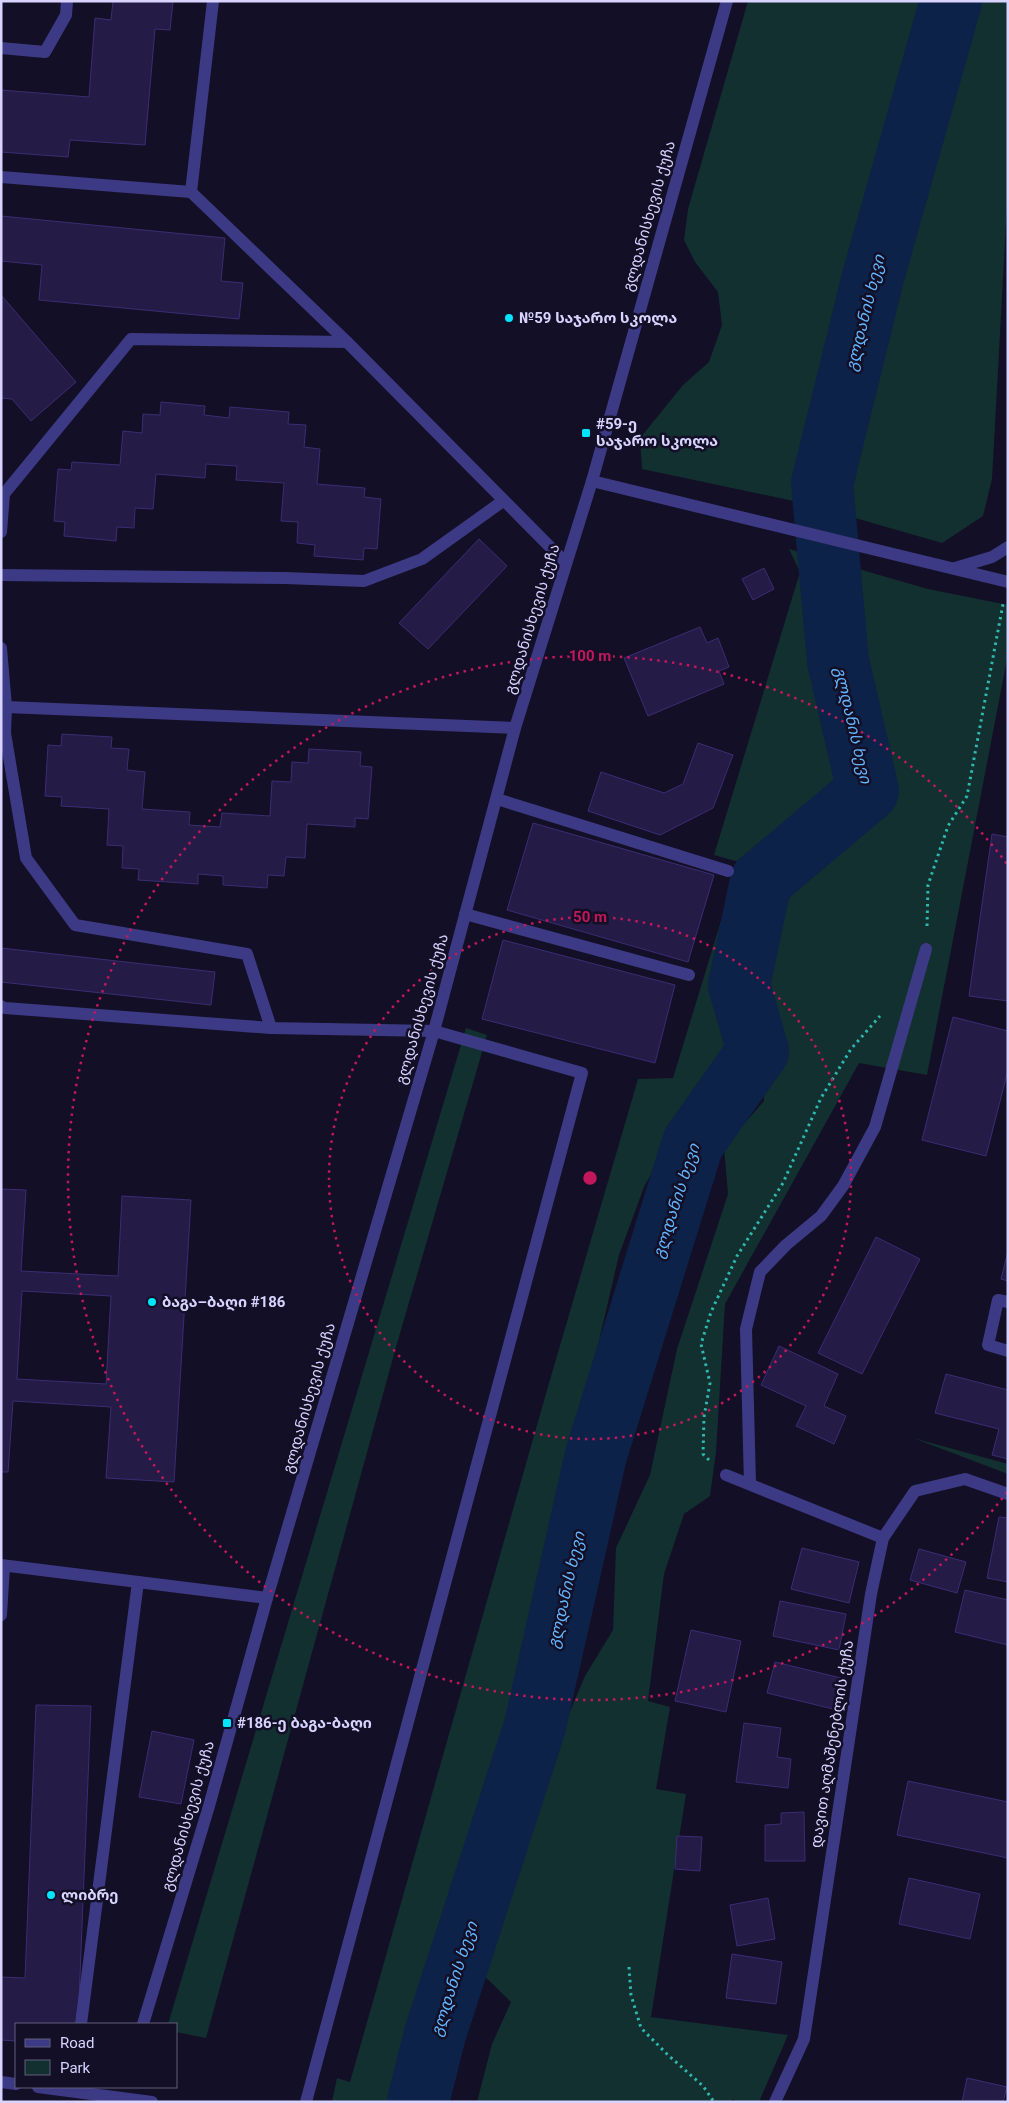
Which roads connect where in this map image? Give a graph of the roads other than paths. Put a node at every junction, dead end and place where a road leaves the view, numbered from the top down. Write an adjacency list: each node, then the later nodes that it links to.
1 (67, 1): 4 (street)
2 (213, 1): 6 (street)
3 (728, 1): 8 (street, გლდანისხევის ქუჩა)
4 (1, 48)
5 (1, 177): 6 (street)
6 (191, 192): 7 (street)
7 (347, 342): 9 (street); 10 (street)
8 (592, 481): 13 (street, გლდანისხევის ქუჩა); 14 (street)
9 (3, 493): 11 (street)
10 (503, 501): 13 (street); 15 (street)
11 (1, 532)
12 (1008, 547): 14 (street)
13 (566, 563): 19 (street, გლდანისხევის ქუჩა)
14 (952, 569): 16 (street)
15 (1, 575)
16 (1008, 582)
17 (1, 648): 18 (street)
18 (6, 707): 19 (street); 26 (street)
19 (515, 728): 20 (street, გლდანისხევის ქუჩა)
20 (497, 799): 21 (street); 22 (street, გლდანისხევის ქუჩა)
21 (728, 871)
22 (466, 914): 24 (street); 27 (street, გლდანისხევის ქუჩა)
23 (926, 949): 31 (street)
24 (689, 975)
25 (1, 1006): 26 (street)
26 (271, 1028): 27 (street)
27 (434, 1031): 36 (street, გლდანისხევის ქუჩა); 46 (street)
28 (1008, 1302): 29 (street)
29 (1008, 1351)
30 (726, 1475): 31 (street)
31 (750, 1484): 33 (street)
32 (1008, 1494): 33 (street, დავით აღმაშენებლის ქუჩა)
33 (883, 1538): 47 (street, დავით აღმაშენებლის ქუჩა)
34 (3, 1566): 35 (street); 37 (street)
35 (138, 1582): 36 (street); 38 (street)
36 (267, 1598): 39 (street, გლდანისხევის ქუჩა)
37 (1, 1615)
38 (81, 2023)
39 (142, 2023)
40 (1, 2082): 41 (street)
41 (15, 2084)
42 (56, 2088): 43 (street)
43 (73, 2089): 44 (street)
44 (121, 2095): 45 (street)
45 (152, 2102)
46 (306, 2102)
47 (775, 2102)

